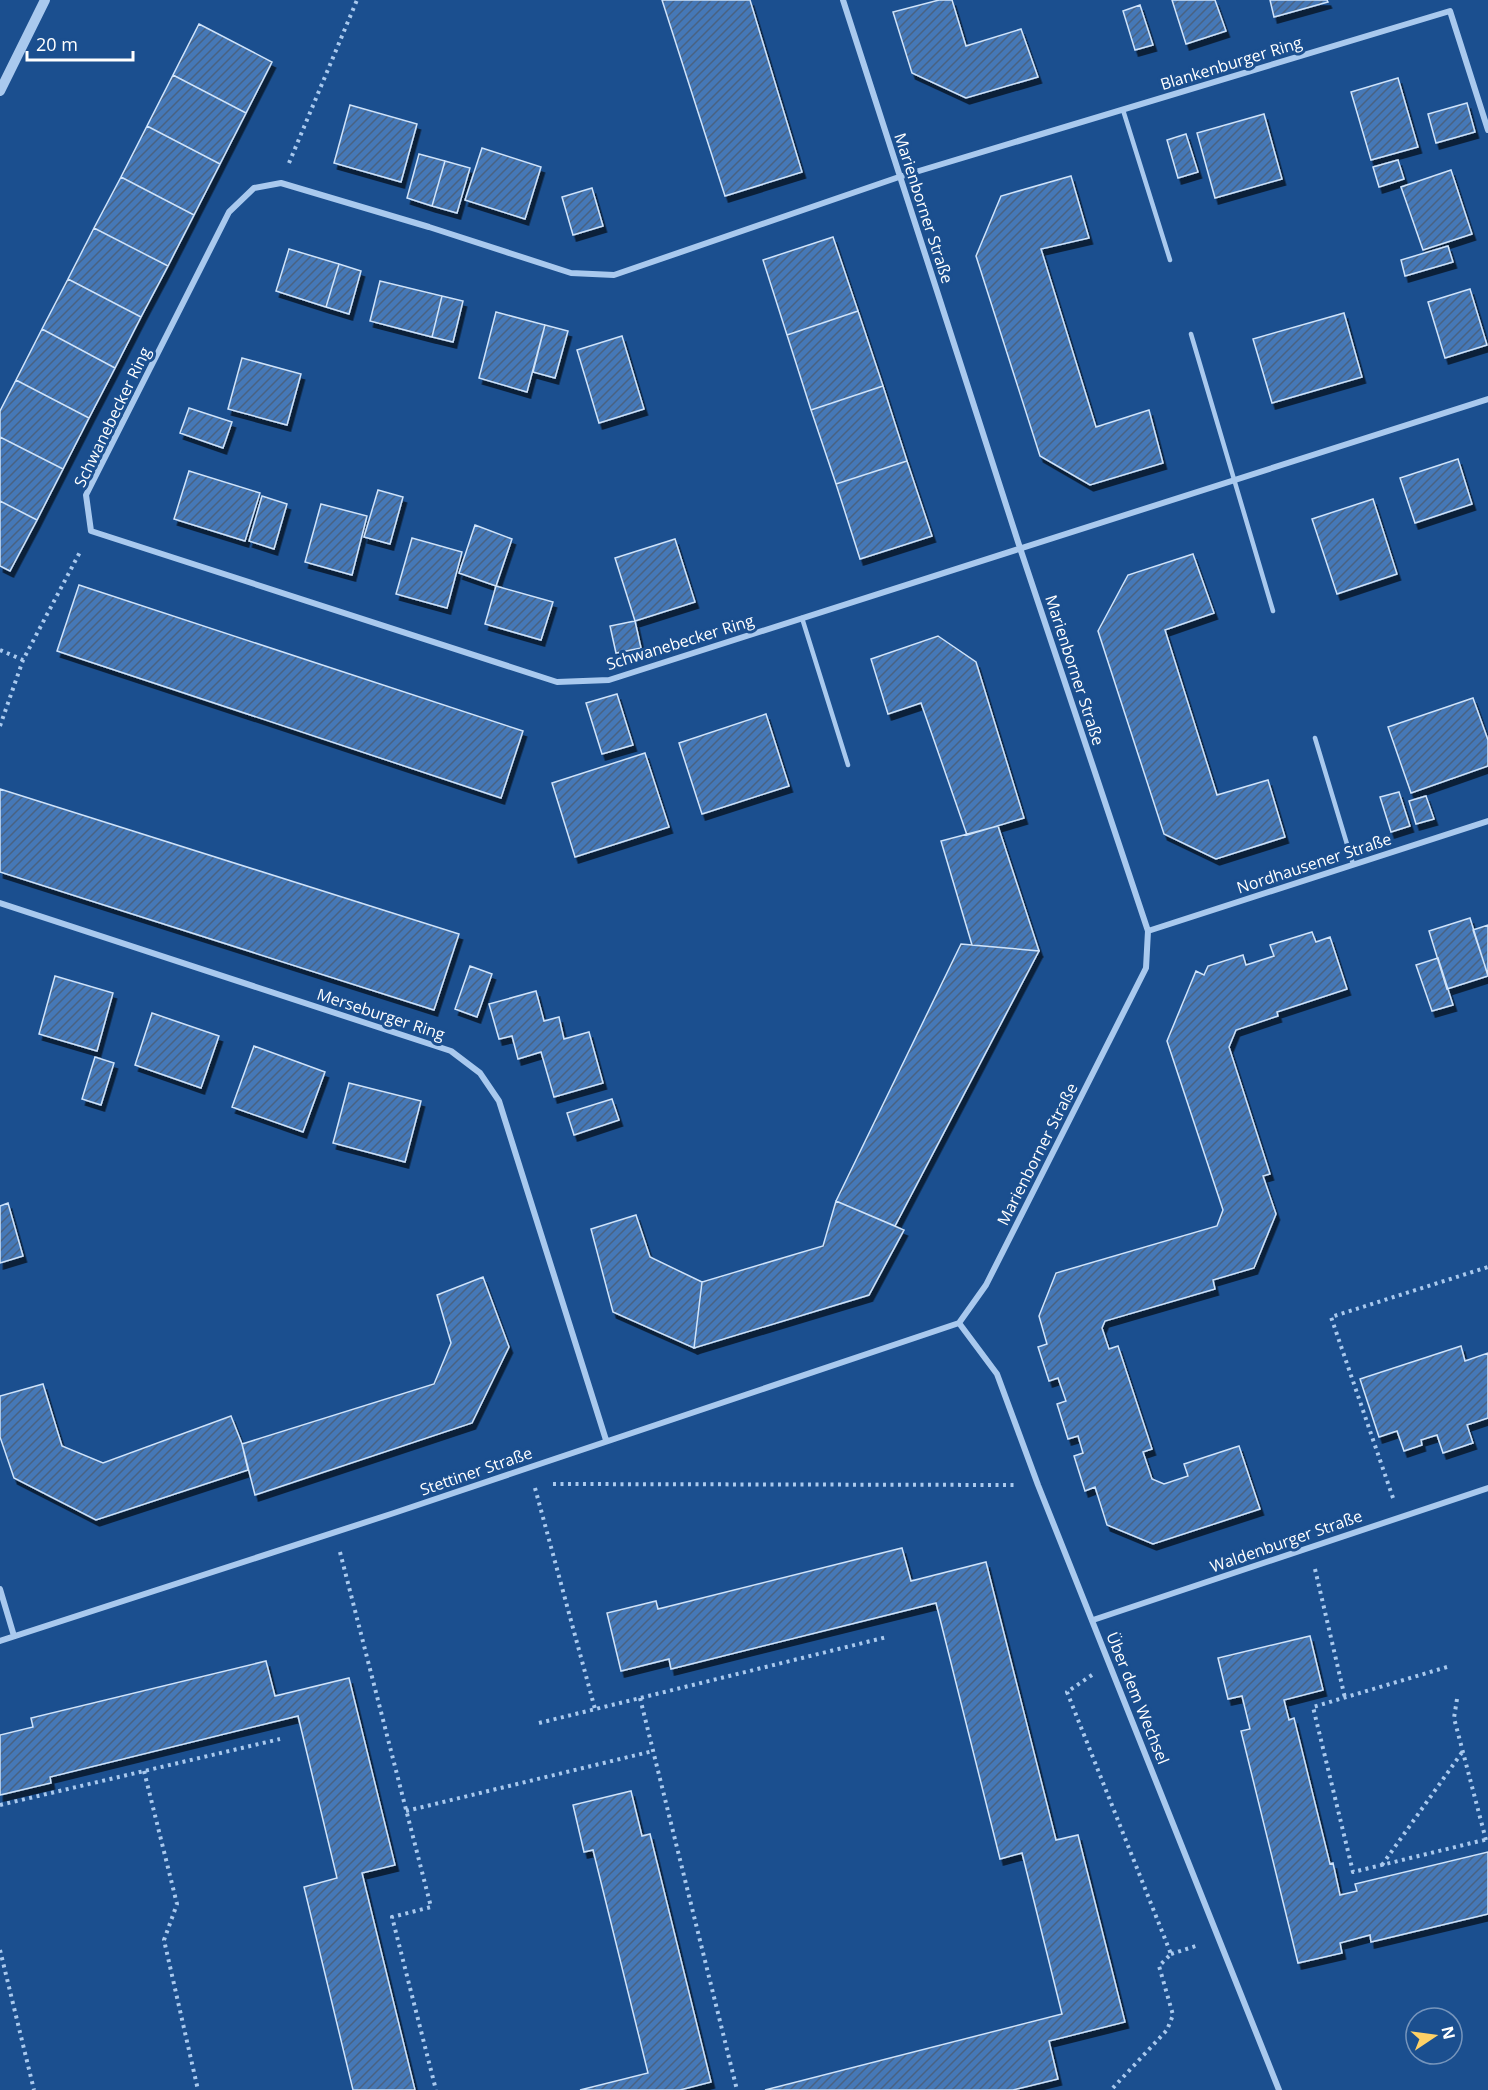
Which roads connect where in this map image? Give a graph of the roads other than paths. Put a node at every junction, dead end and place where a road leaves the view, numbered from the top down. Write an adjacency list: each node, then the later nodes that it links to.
1 (45, 0): 3 (street)
2 (843, 0): 6 (street, Marienborner Straße)
3 (0, 92)
4 (1123, 110): 5 (street, Blankenburger Ring); 6 (street, Blankenburger Ring); 7 (lane)
5 (1488, 130)
6 (899, 177): 11 (street, Marienborner Straße); 13 (street, Schwanebecker Ring)
7 (1170, 260)
8 (1191, 334): 10 (lane)
9 (1488, 399): 10 (street)
10 (1234, 480): 11 (street); 12 (lane)
11 (1020, 548): 13 (street, Schwanebecker Ring); 19 (street, Marienborner Straße)
12 (1273, 611)
13 (802, 618): 15 (lane)
14 (1315, 738): 17 (lane)
15 (848, 765)
16 (1488, 821): 17 (street, Nordhausener Straße)
17 (1353, 864): 19 (street, Nordhausener Straße)
18 (0, 903): 21 (street, Merseburger Ring)
19 (1148, 931): 20 (street, Marienborner Straße)
20 (959, 1323): 21 (street, Stettiner Straße); 24 (street, Über dem Wechsel)
21 (606, 1440): 25 (street, Stettiner Straße)
22 (1488, 1488): 24 (street, Waldenburger Straße)
23 (0, 1589): 25 (street)
24 (1093, 1620): 27 (street, Über dem Wechsel)
25 (14, 1636): 26 (street, Stettiner Straße)
26 (0, 1641)
27 (1279, 2090)

